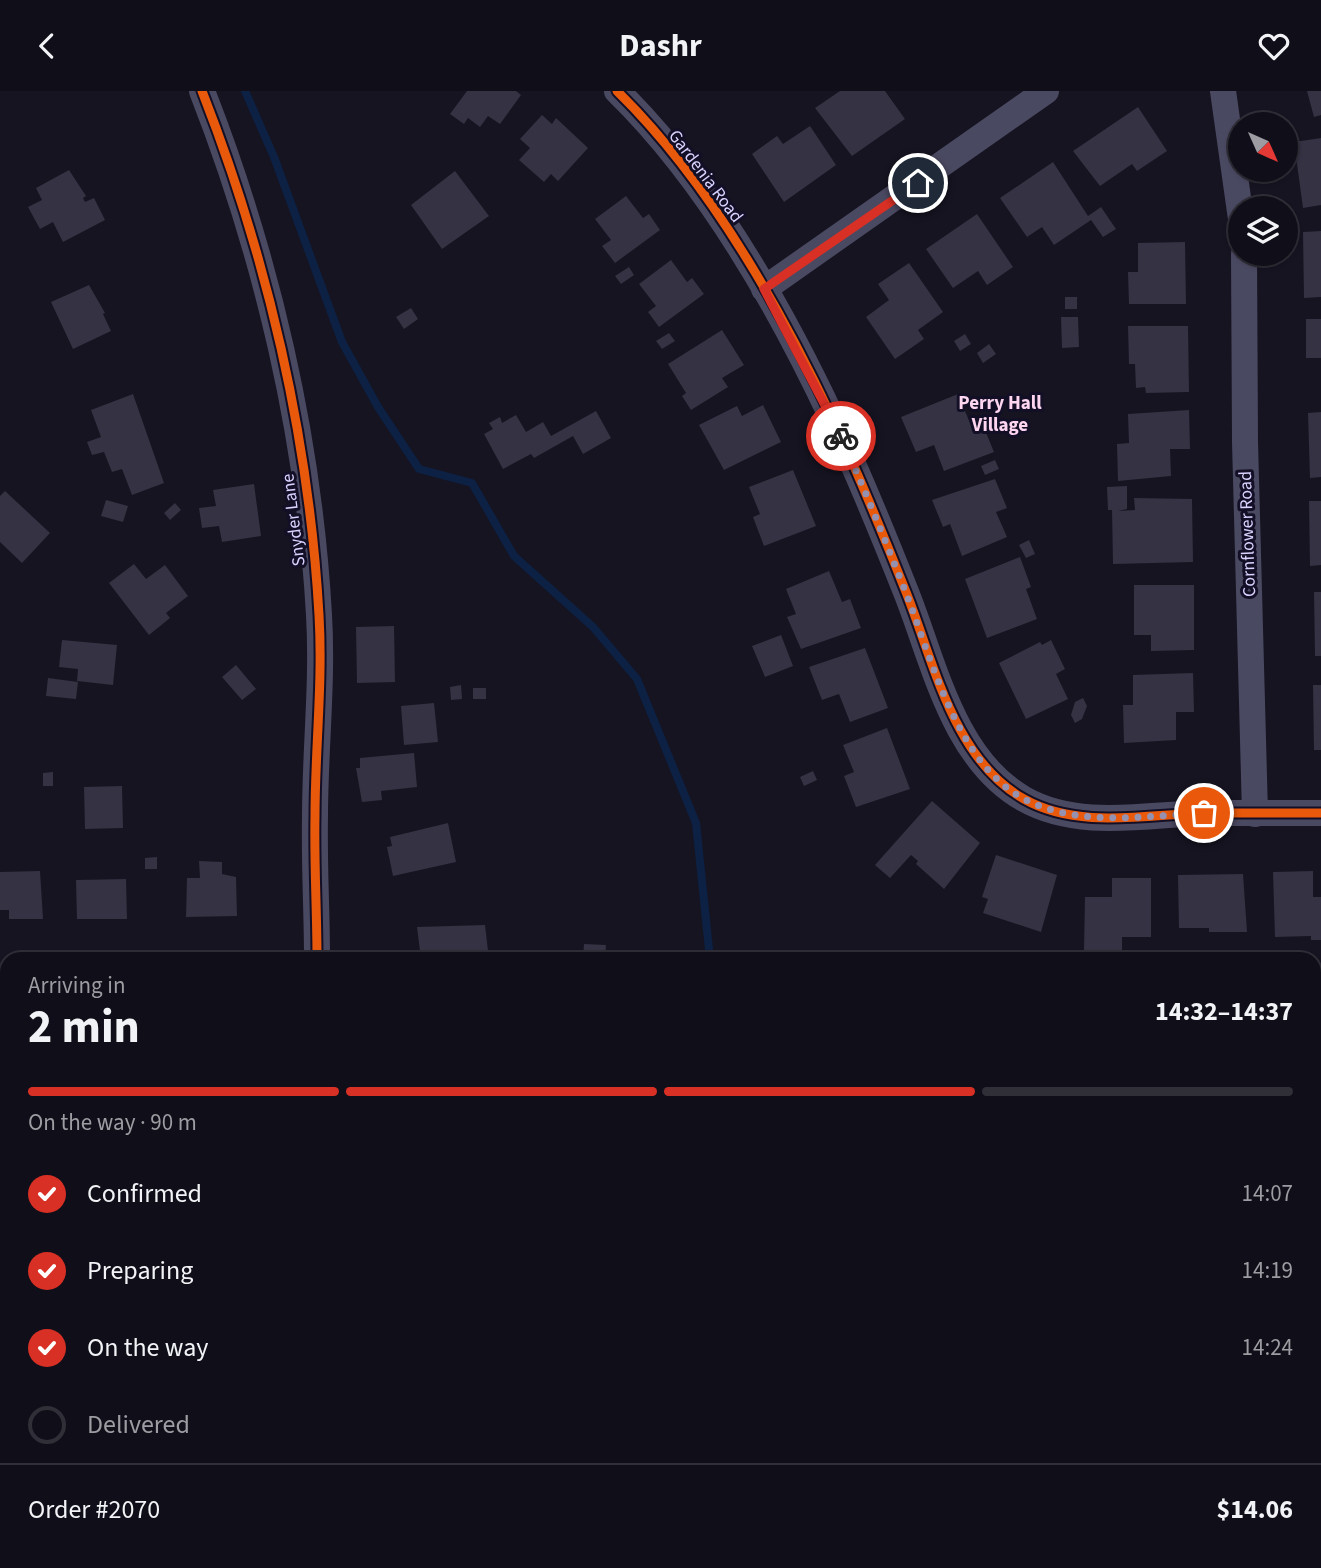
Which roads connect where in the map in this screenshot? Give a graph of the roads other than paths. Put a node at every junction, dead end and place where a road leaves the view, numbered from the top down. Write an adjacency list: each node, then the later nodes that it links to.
1 (202, 91): 10 (street, Snyder Lane)
2 (617, 91): 7 (street, Gardenia Road)
3 (1046, 91): 7 (street)
4 (1223, 91): 5 (street)
5 (1238, 196)
6 (1244, 266): 9 (street, Cornflower Road)
7 (764, 289): 9 (street, Gardenia Road)
8 (1321, 813): 9 (street, Gardenia Road)
9 (1255, 814)
10 (317, 952)

